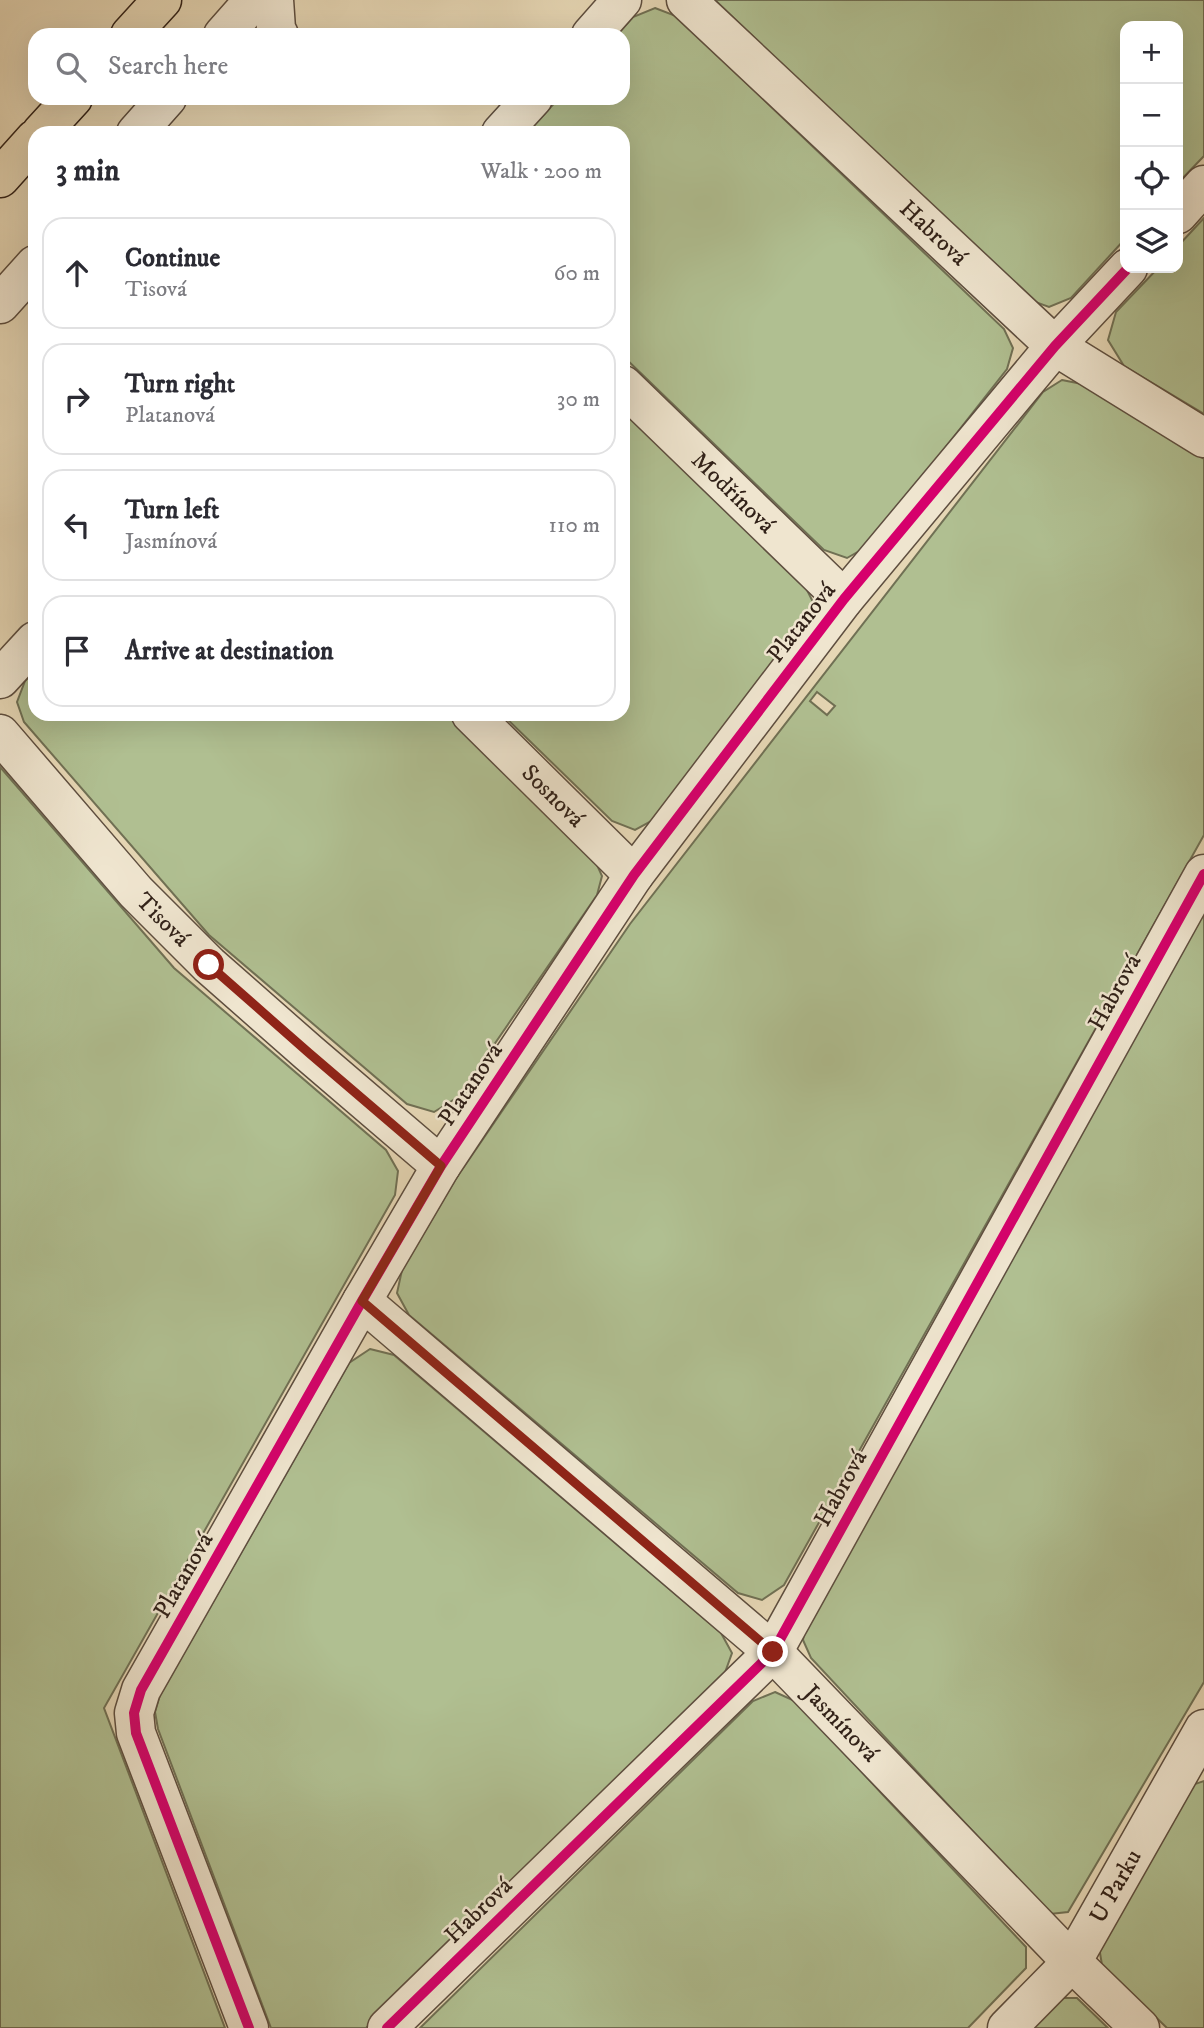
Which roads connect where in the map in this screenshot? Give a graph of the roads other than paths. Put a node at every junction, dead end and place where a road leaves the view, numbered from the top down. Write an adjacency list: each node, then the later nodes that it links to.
1 (162, 0): 6 (main road)
2 (254, 0): 7 (street)
3 (274, 0): 8 (street)
4 (622, 0): 9 (street)
5 (686, 0): 23 (street, Habrová)
6 (136, 28)
7 (229, 28)
8 (276, 28)
9 (597, 28)
10 (67, 105): 13 (main road)
11 (161, 105): 14 (street)
12 (527, 105): 15 (street)
13 (47, 126)
14 (142, 126)
15 (507, 126)
16 (28, 147): 17 (main road)
17 (0, 178)
18 (1204, 185): 19 (street)
19 (1182, 210)
20 (28, 273): 22 (street)
21 (1123, 273): 23 (street, Platanová)
22 (0, 304)
23 (1055, 346): 25 (street, Habrová); 26 (street, Platanová)
24 (630, 392): 26 (street, Modřínová)
25 (1204, 438)
26 (845, 599): 32 (street, Platanová)
27 (28, 649): 28 (street)
28 (0, 679)
29 (478, 721): 32 (street, Sosnová)
30 (0, 734): 33 (street, Tisová)
31 (1204, 874): 35 (street, Habrová)
32 (634, 875): 33 (street, Platanová)
33 (441, 1166): 34 (street, Platanová)
34 (362, 1301): 35 (street, Jasmínová); 38 (street, Platanová)
35 (773, 1652): 37 (street, Jasmínová); 39 (street, Habrová)
36 (1200, 1744): 37 (street, U Parku)
37 (1072, 1962): 40 (street, U Parku); 41 (street, Jasmínová)
38 (249, 2028)
39 (387, 2028)
40 (1007, 2028)
41 (1140, 2028)

